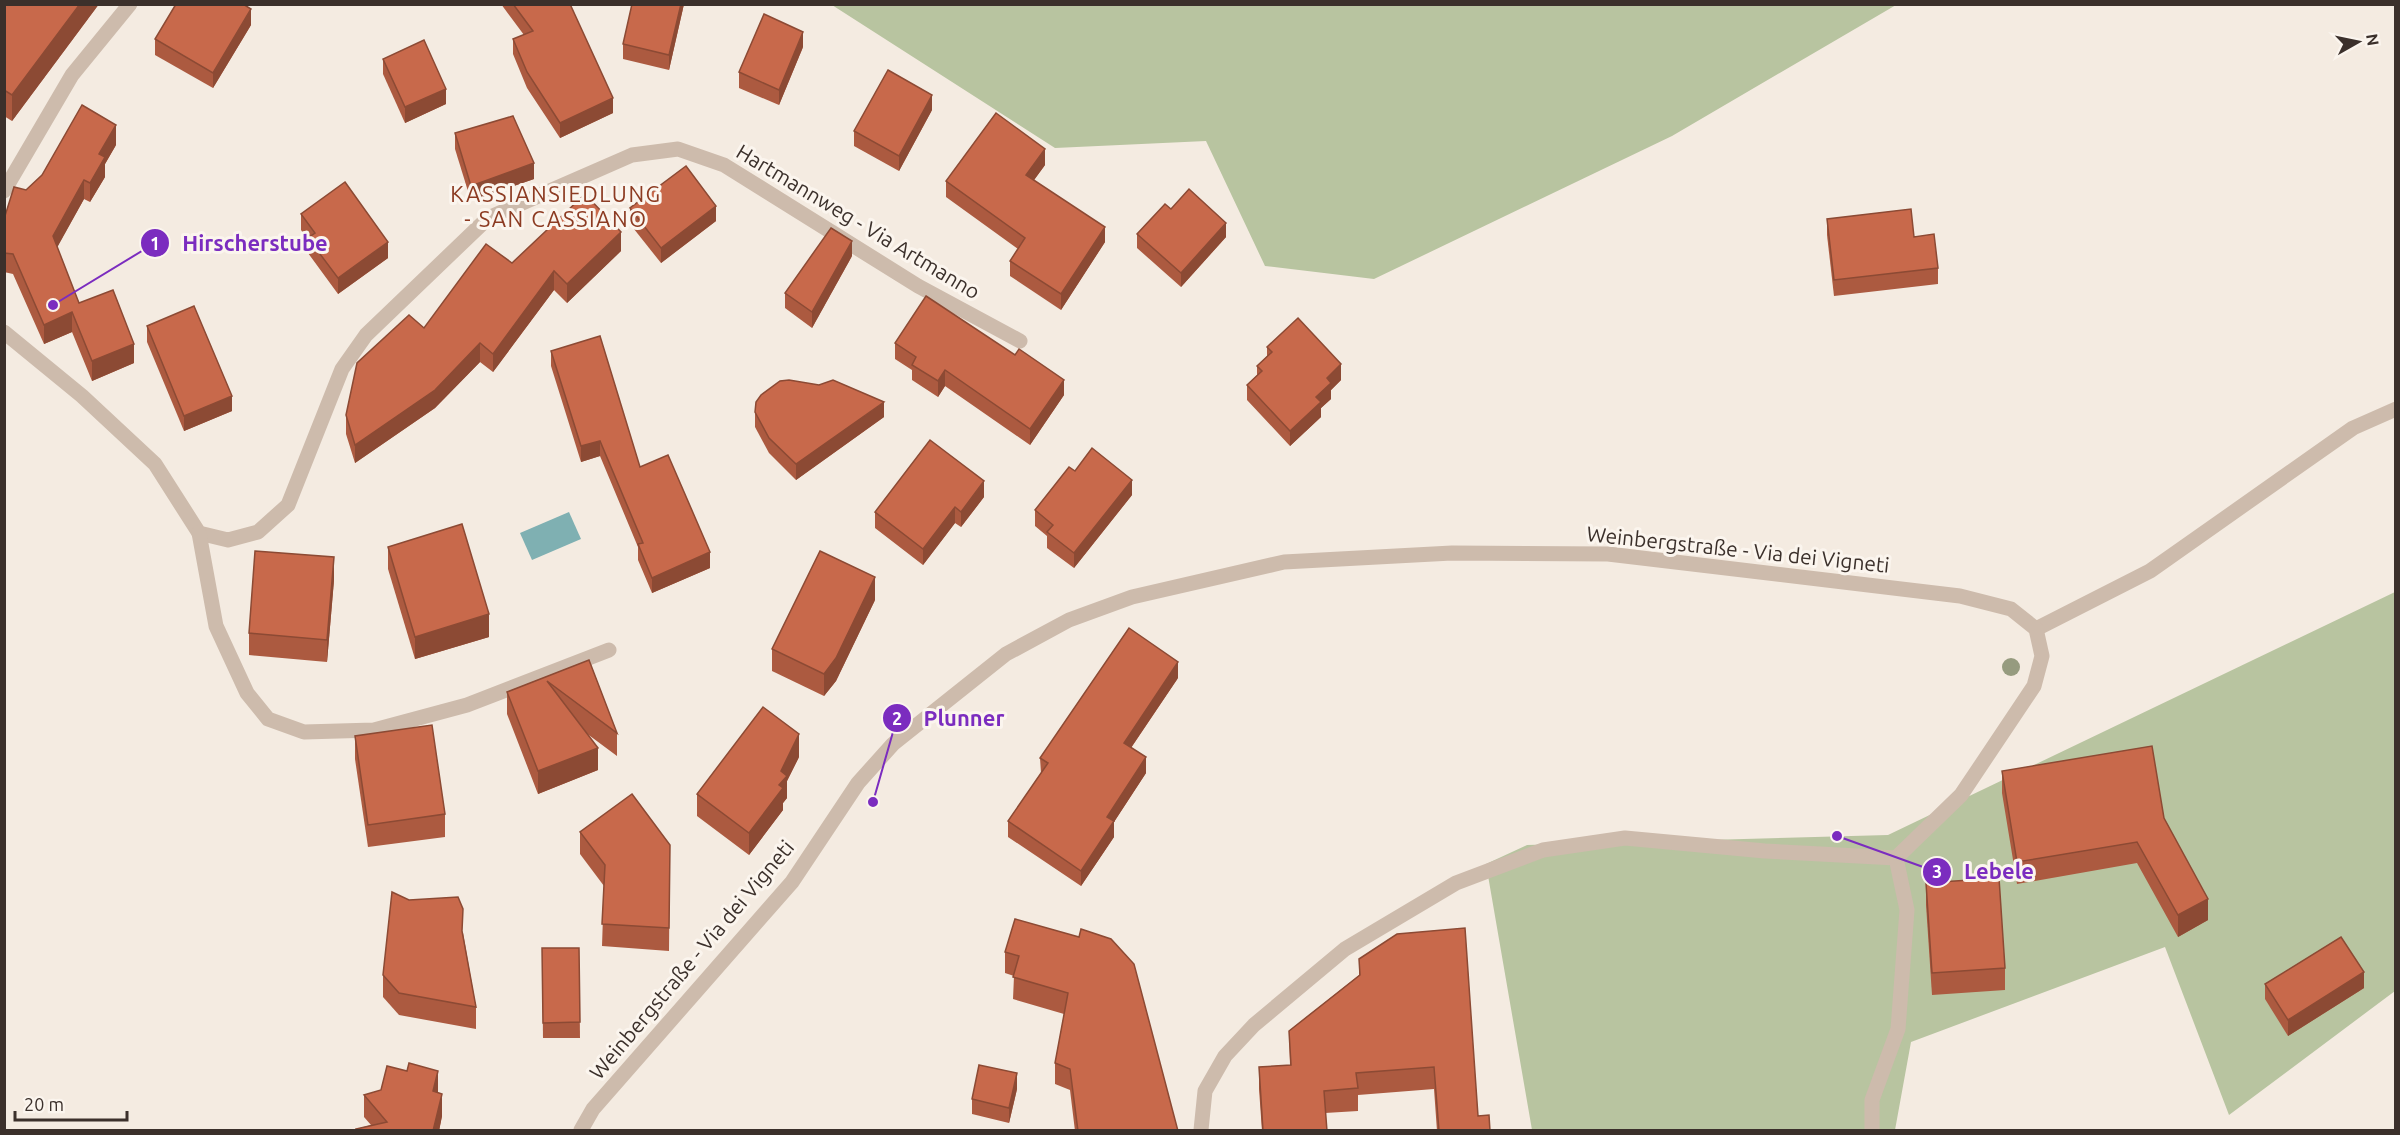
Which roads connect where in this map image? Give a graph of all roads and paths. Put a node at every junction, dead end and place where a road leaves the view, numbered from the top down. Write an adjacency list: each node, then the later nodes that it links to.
1 (130, 4): 2 (street)
2 (4, 191)
3 (4, 332): 6 (street)
4 (1020, 341): 6 (street, Hartmannweg - Via Artmanno)
5 (2396, 409): 7 (street)
6 (199, 533): 8 (street)
7 (2036, 629): 9 (street); 10 (street, Weinbergstraße - Via dei Vigneti)
8 (609, 650)
9 (1896, 858): 11 (street); 12 (street)
10 (580, 1131)
11 (1201, 1131)
12 (1872, 1131)

